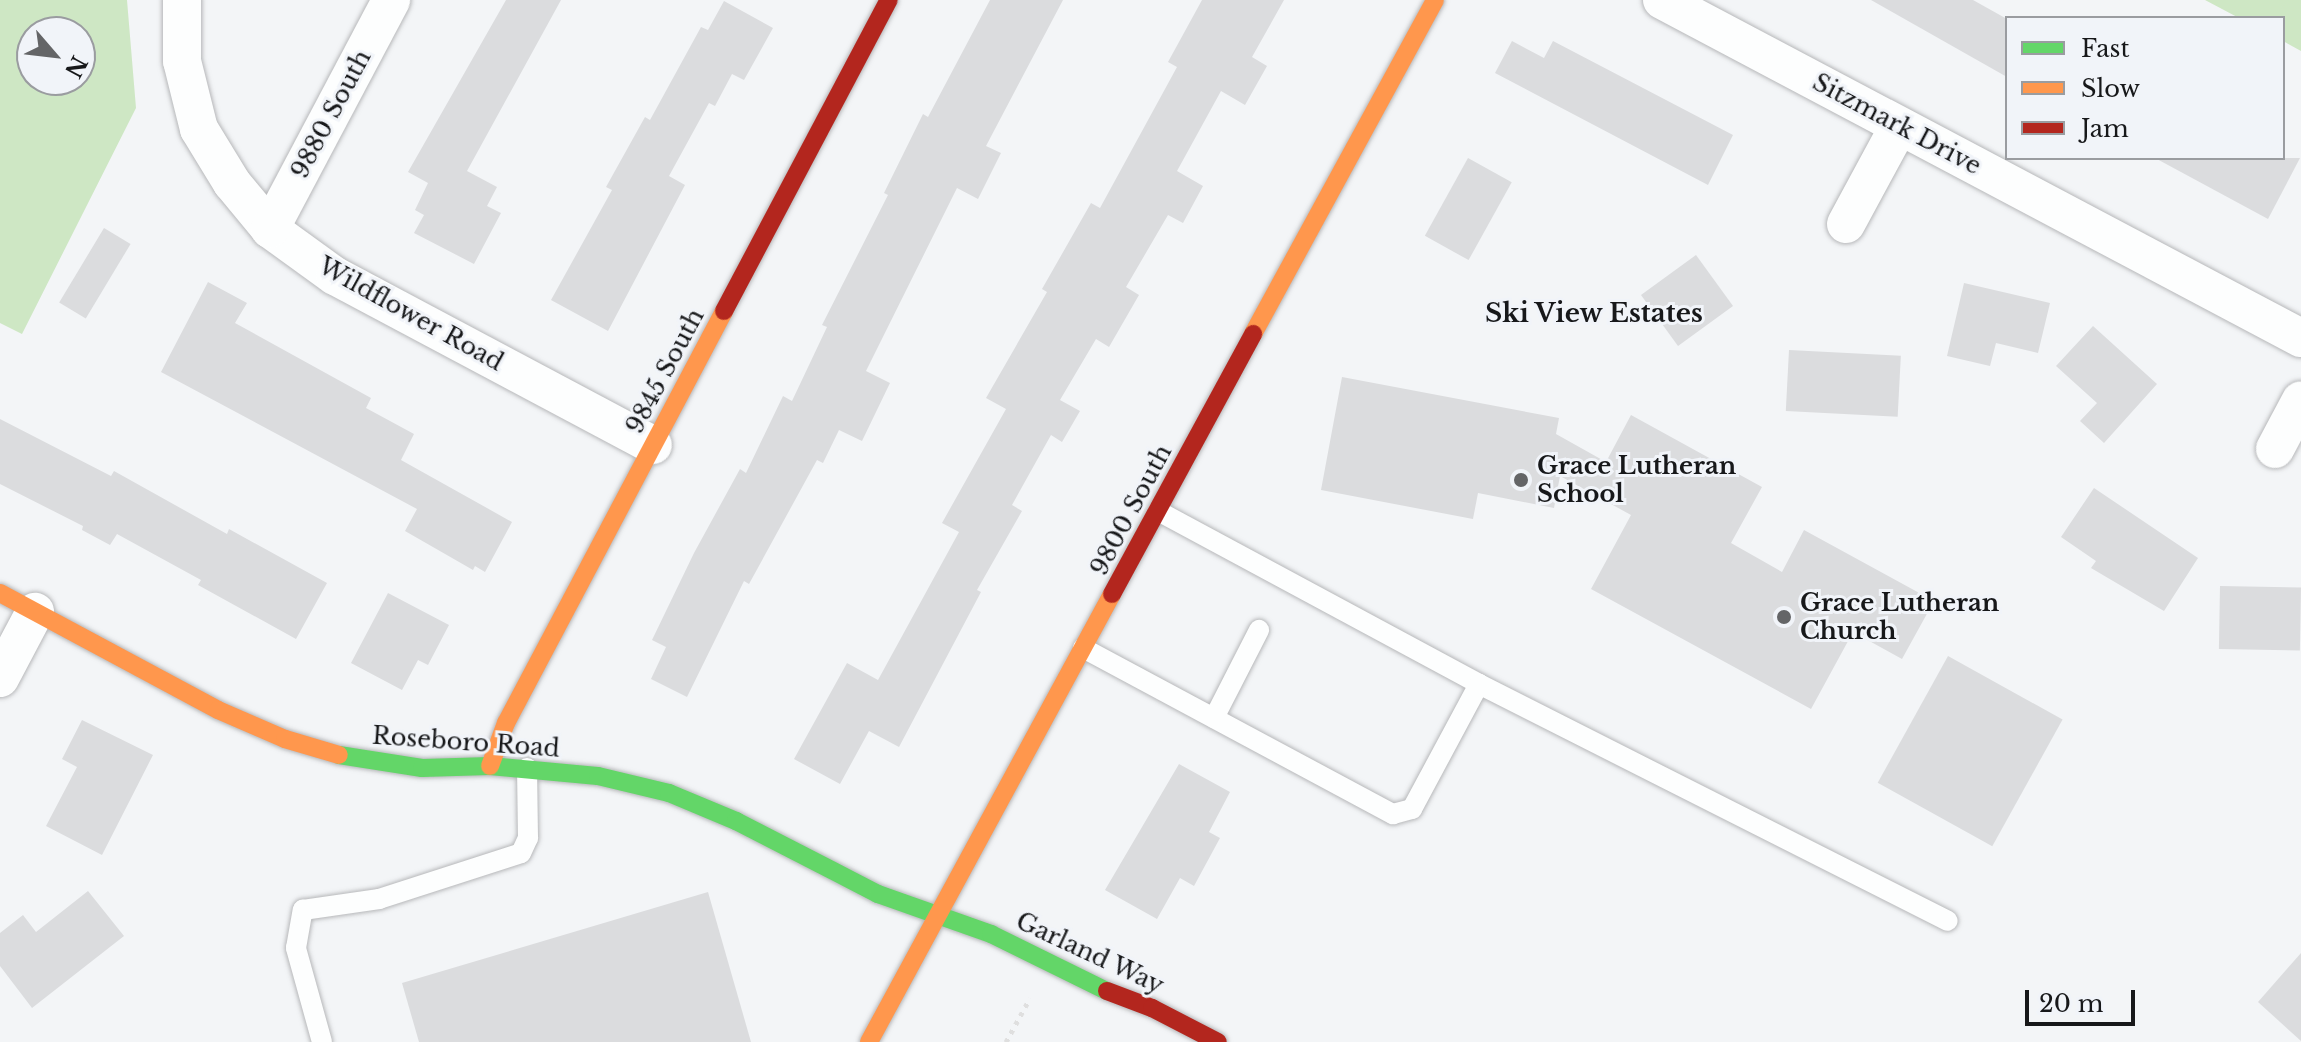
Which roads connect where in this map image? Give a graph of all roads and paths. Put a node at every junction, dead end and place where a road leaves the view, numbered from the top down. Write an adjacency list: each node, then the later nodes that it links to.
1 (182, 0): 8 (street, Wildflower Road)
2 (391, 0): 8 (street, 9880 South)
3 (889, 0): 11 (street, 9845 South)
4 (1435, 0): 13 (street, 9800 South)
5 (1662, 0): 6 (street, Sitzmark Drive)
6 (1899, 126): 7 (street); 9 (street, Sitzmark Drive)
7 (1846, 224)
8 (270, 229): 11 (street, Wildflower Road)
9 (2301, 338)
10 (2301, 400): 12 (street)
11 (653, 445): 21 (street, 9845 South)
12 (2275, 449)
13 (1158, 511): 17 (street, 9800 South); 19 (lane)
14 (0, 593): 15 (street, Roseboro Road)
15 (35, 612): 18 (street); 21 (street, Roseboro Road)
16 (1259, 630): 20 (lane)
17 (1083, 648): 20 (lane); 23 (street, 9800 South)
18 (0, 678)
19 (1479, 684): 20 (lane); 24 (lane)
20 (1214, 718)
21 (490, 766): 22 (street, Roseboro Road)
22 (527, 768): 23 (street, Roseboro Road); 26 (lane)
23 (938, 915): 27 (street, 9800 South); 29 (street, Garland Way)
24 (1948, 921)
25 (1033, 994): 28 (path)
26 (322, 1042)
27 (869, 1042)
28 (1006, 1042)
29 (1218, 1042)

